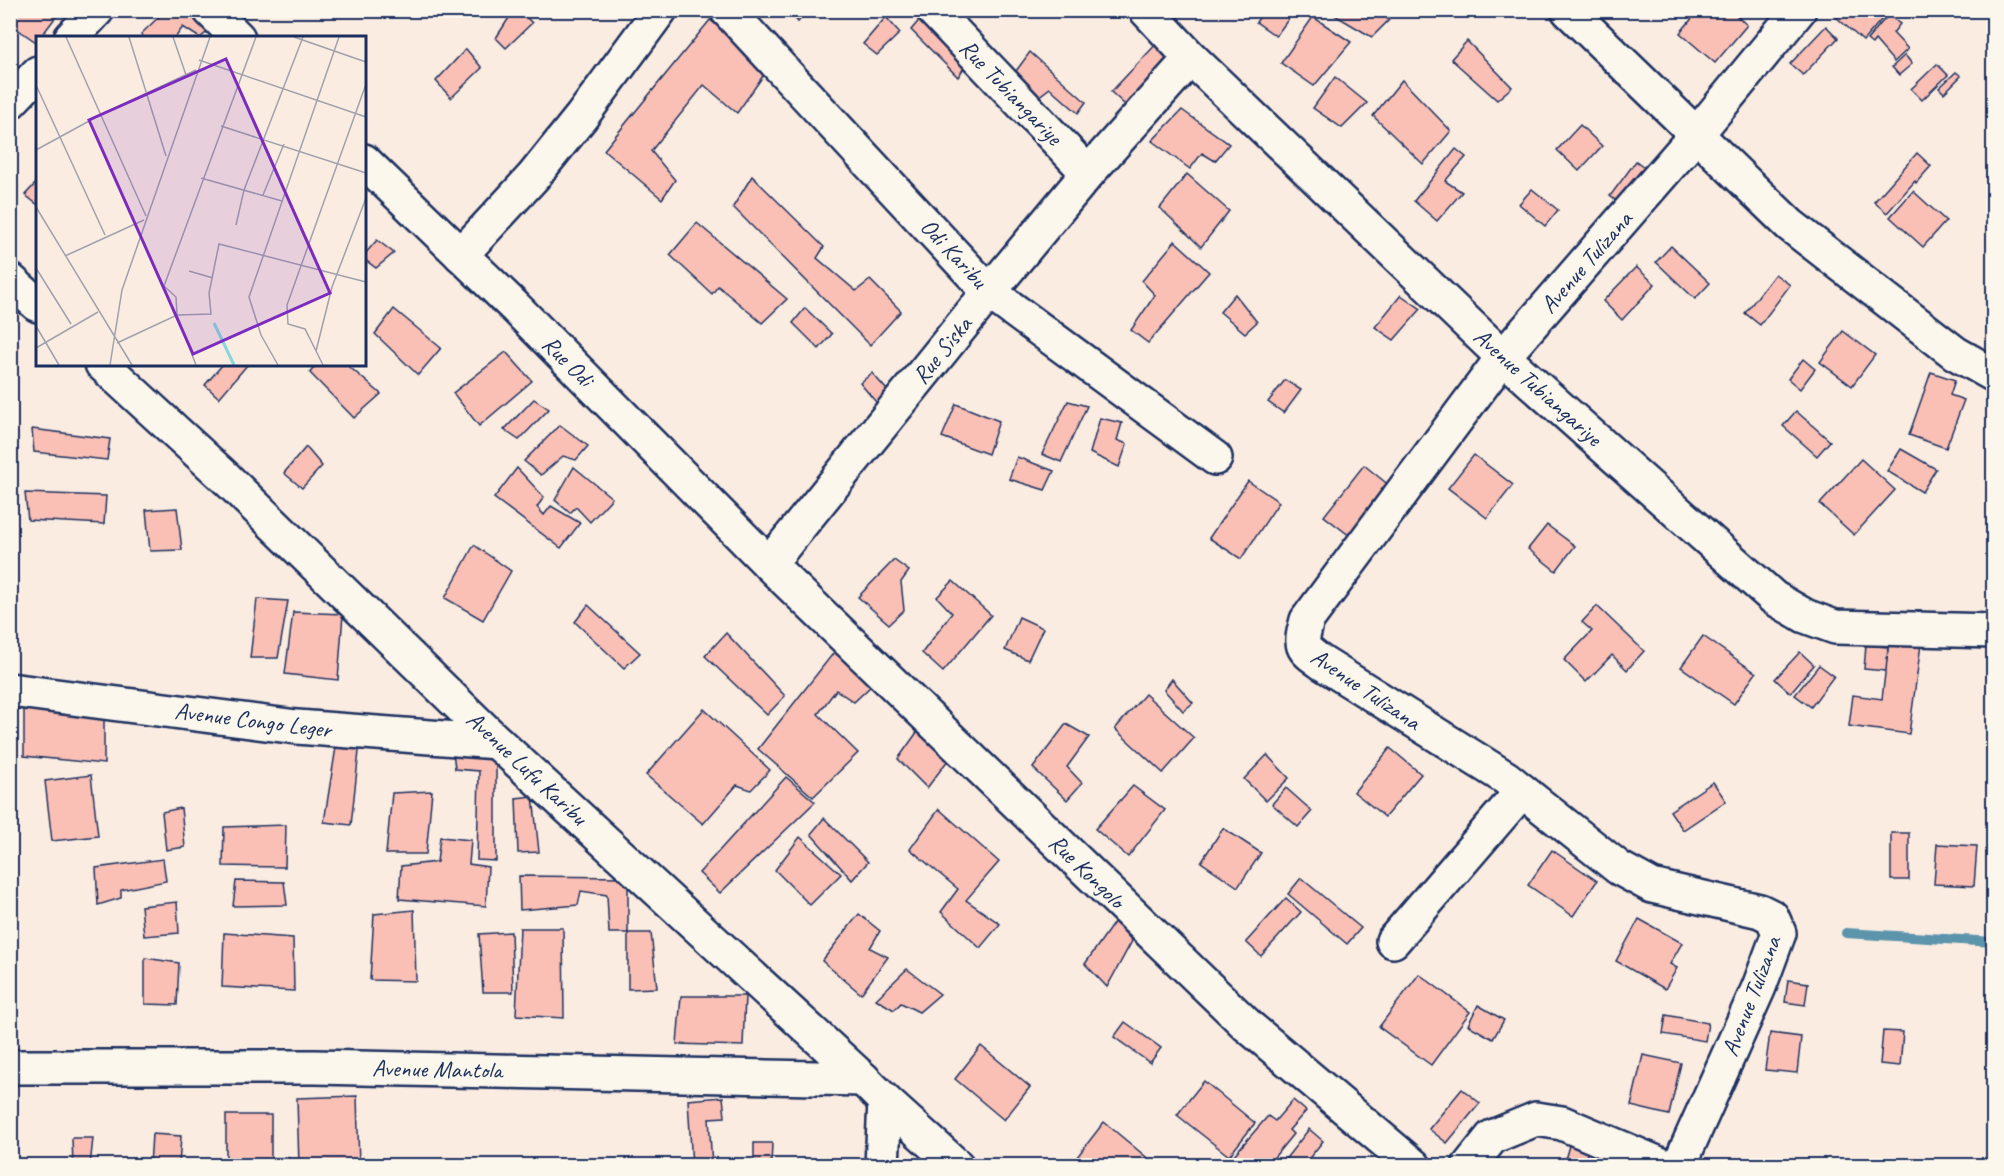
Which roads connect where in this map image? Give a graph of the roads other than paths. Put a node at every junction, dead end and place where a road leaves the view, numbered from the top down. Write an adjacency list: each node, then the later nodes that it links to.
1 (97, 10): 9 (street)
2 (210, 10): 10 (street)
3 (660, 10): 17 (street)
4 (727, 10): 19 (street, Odi Karibu)
5 (933, 10): 16 (street, Rue Tubiangariye)
6 (1146, 10): 11 (street, Avenue Tubiangariye)
7 (1568, 10): 14 (street)
8 (1799, 10): 14 (street, Avenue Tulizana)
9 (73, 36)
10 (236, 36)
11 (1191, 58): 16 (street, Rue Siska); 21 (street, Avenue Tubiangariye)
12 (36, 75): 13 (street)
13 (10, 102)
14 (1696, 135): 21 (street, Avenue Tulizana); 23 (street)
15 (366, 163): 17 (street, Rue Odi)
16 (1088, 173): 19 (street, Rue Siska)
17 (461, 255): 25 (street, Rue Odi)
18 (10, 280): 20 (street)
19 (989, 292): 24 (street, Odi Karibu); 25 (street, Rue Siska)
20 (36, 303)
21 (1503, 357): 26 (street, Avenue Tubiangariye); 29 (street, Avenue Tulizana)
22 (104, 366): 28 (street, Avenue Lufu Karibu)
23 (1994, 375)
24 (1215, 458)
25 (770, 564): 35 (street, Rue Kongolo)
26 (1994, 631)
27 (10, 690): 28 (street, Avenue Congo Leger)
28 (497, 742): 32 (street, Avenue Lufu Karibu)
29 (1522, 791): 30 (street); 38 (street, Avenue Tulizana)
30 (1393, 941)
31 (10, 1067): 32 (street, Avenue Mantola)
32 (874, 1090): 33 (street); 34 (street, Avenue Lufu Karibu)
33 (882, 1166)
34 (957, 1166)
35 (1414, 1166)
36 (1469, 1166): 37 (street)
37 (1664, 1166)
38 (1679, 1166)

